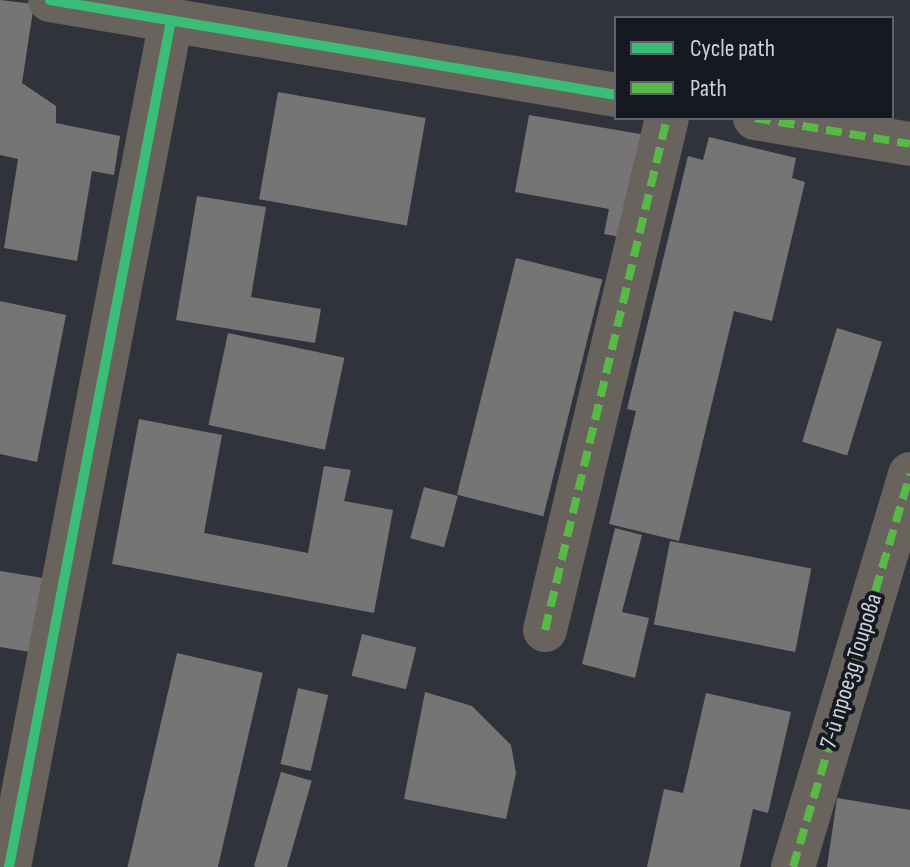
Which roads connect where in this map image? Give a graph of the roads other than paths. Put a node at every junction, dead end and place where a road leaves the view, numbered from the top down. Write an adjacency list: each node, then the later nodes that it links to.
1 (50, 0): 2 (street)
2 (171, 20): 3 (street); 9 (street)
3 (614, 95)
4 (667, 120): 8 (street)
5 (767, 120): 6 (street)
6 (910, 144)
7 (910, 474): 10 (street, 7-й проезд Тоирова)
8 (545, 630)
9 (9, 867)
10 (793, 867)

